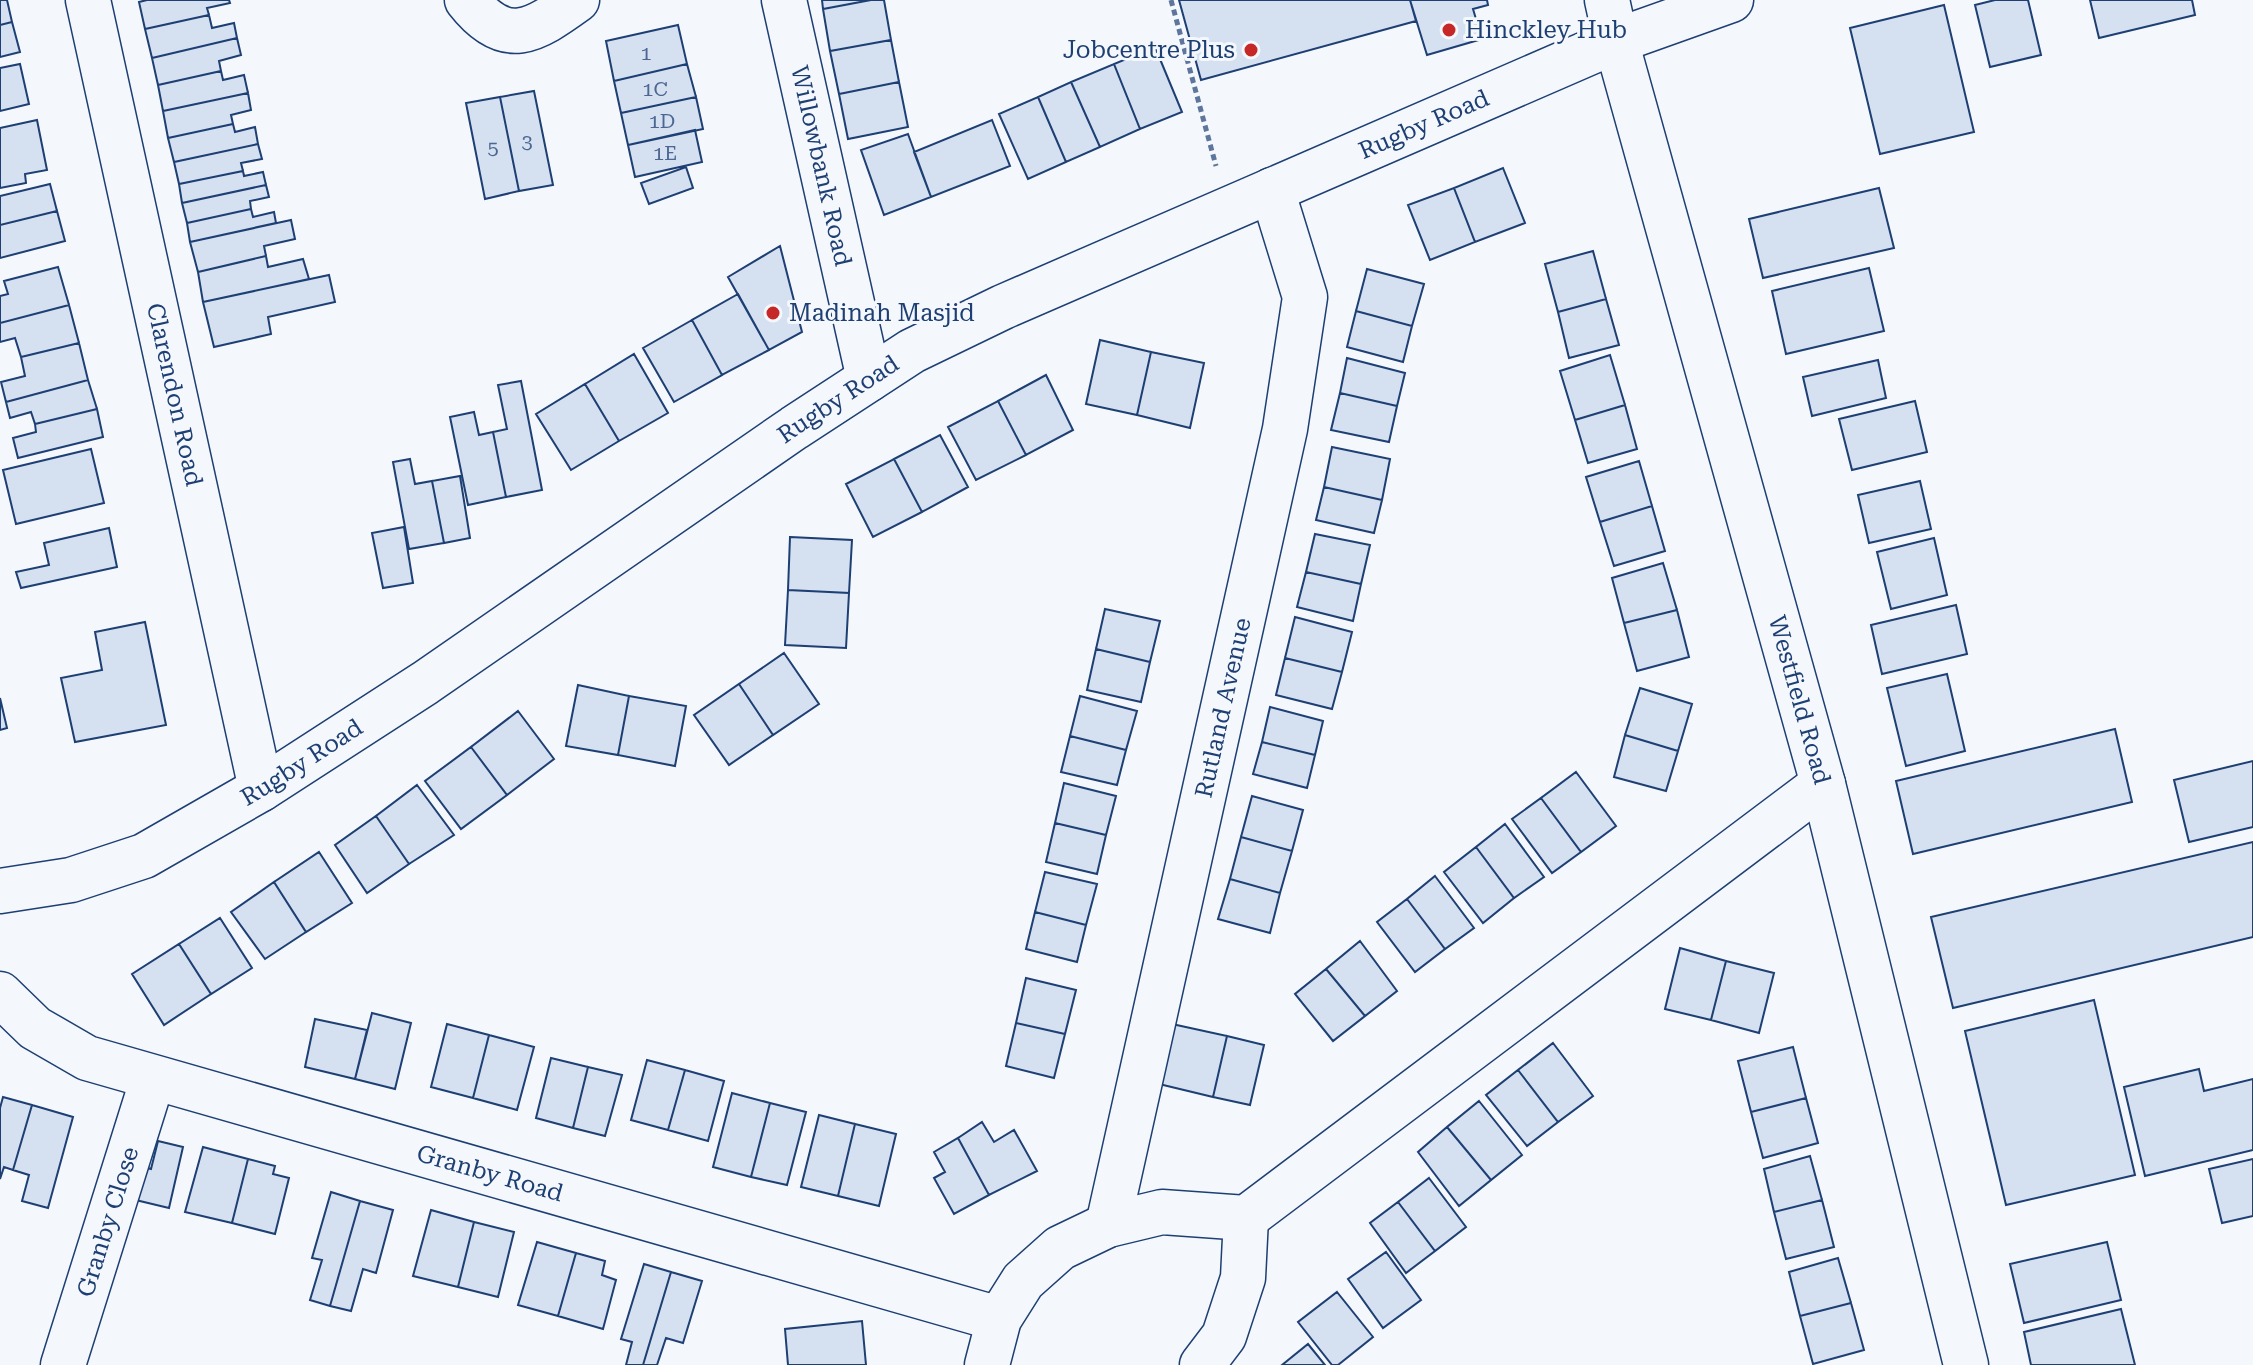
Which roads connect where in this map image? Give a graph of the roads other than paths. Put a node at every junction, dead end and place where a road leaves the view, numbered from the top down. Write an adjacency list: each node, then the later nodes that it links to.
1 (88, 0): 10 (street, Clarendon Road)
2 (467, 0): 3 (street)
3 (577, 0)
4 (784, 0): 8 (street, Willowbank Road)
5 (1731, 0): 6 (street, Rugby Road)
6 (1612, 20): 7 (street, Rugby Road); 9 (street, Westfield Road)
7 (1272, 190): 8 (street, Rugby Road); 15 (street, Rutland Avenue)
8 (869, 379): 10 (street, Rugby Road)
9 (1823, 784): 14 (street); 20 (street, Westfield Road)
10 (261, 789): 11 (street, Rugby Road)
11 (0, 891)
12 (0, 994): 13 (street, Granby Road)
13 (153, 1078): 16 (street, Granby Road); 17 (street, Granby Close)
14 (1246, 1218): 15 (street); 19 (street)
15 (1108, 1225): 16 (street)
16 (999, 1319): 18 (street)
17 (63, 1365)
18 (987, 1365)
19 (1202, 1365)
20 (1966, 1365)

